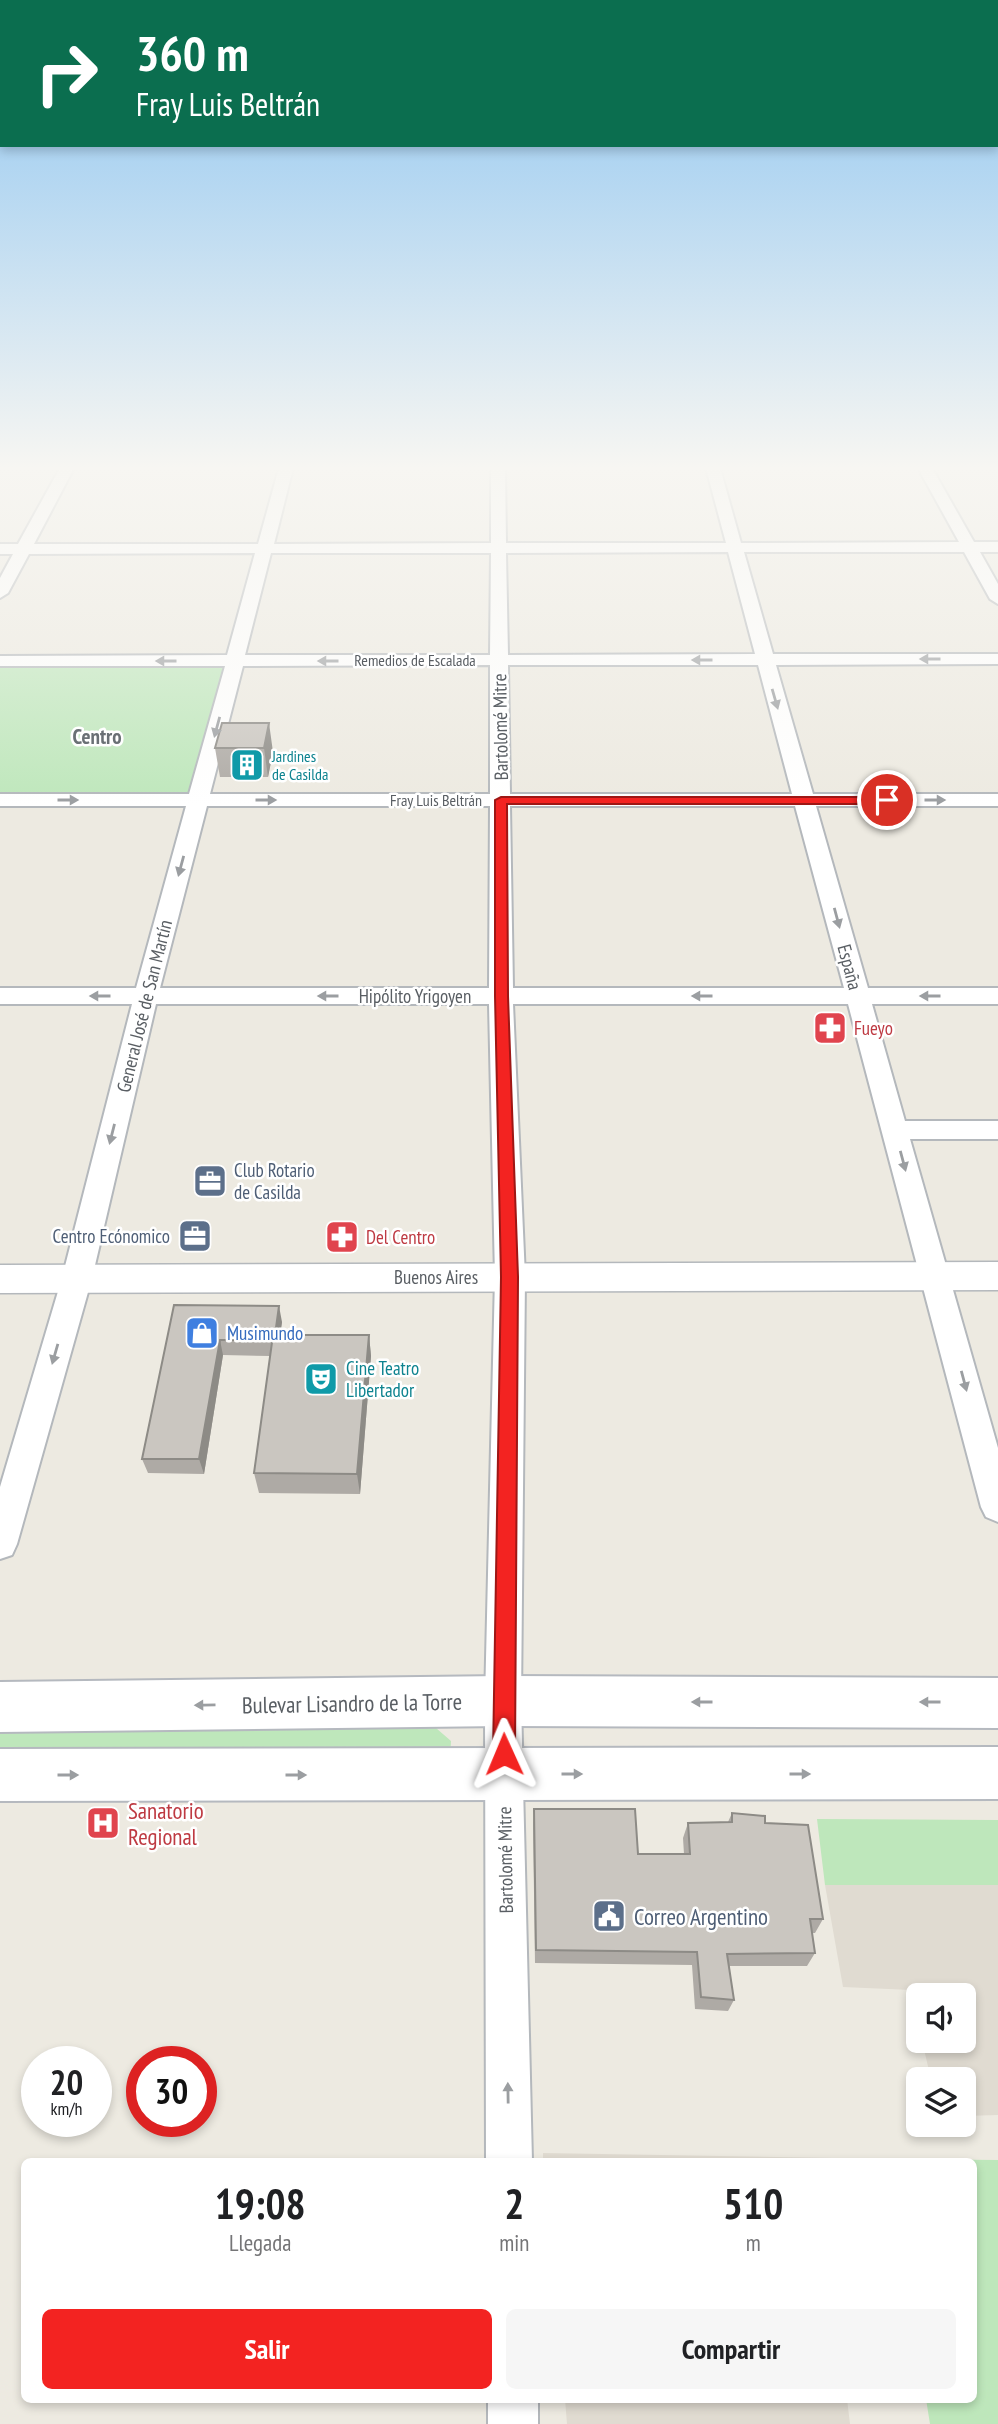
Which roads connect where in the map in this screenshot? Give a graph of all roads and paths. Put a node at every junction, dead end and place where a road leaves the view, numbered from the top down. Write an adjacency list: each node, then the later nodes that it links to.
1 (257, 581): 9 (street, General José de San Martín)
2 (500, 581): 7 (street, Bartolomé Mitre)
3 (743, 581): 8 (street, España)
4 (988, 581): 5 (street)
5 (998, 599)
6 (998, 659): 8 (street, Remedios de Escalada, one-way to 8)
7 (499, 660): 8 (street, Remedios de Escalada, one-way to 7); 9 (street, Remedios de Escalada, one-way to 9); 13 (street, Bartolomé Mitre)
8 (764, 660): 14 (street, España, one-way to 14)
9 (234, 661): 10 (street, Remedios de Escalada, one-way to 10); 12 (street, General José de San Martín, one-way to 12)
10 (0, 662)
11 (0, 800): 12 (street, Fray Luis Beltrán, one-way to 12)
12 (198, 800): 13 (street, Fray Luis Beltrán, one-way to 13); 17 (street, General José de San Martín, one-way to 17)
13 (501, 800): 14 (street, Fray Luis Beltrán); 18 (street, Bartolomé Mitre)
14 (804, 800): 15 (street, Fray Luis Beltrán, one-way to 15); 19 (street, España, one-way to 19)
15 (998, 800)
16 (0, 996): 17 (street, Hipólito Yrigoyen, one-way to 16)
17 (146, 996): 18 (street, Hipólito Yrigoyen, one-way to 17); 26 (street, General José de San Martín, one-way to 26)
18 (501, 996): 19 (street, Hipólito Yrigoyen, one-way to 18); 25 (street, Bartolomé Mitre)
19 (858, 996): 20 (street, Hipólito Yrigoyen, one-way to 19); 21 (street, España)
20 (998, 996)
21 (895, 1130): 22 (street); 23 (street, España, one-way to 23)
22 (998, 1130)
23 (935, 1276): 24 (street, Buenos Aires); 25 (street, Buenos Aires); 28 (street, España, one-way to 28)
24 (998, 1276)
25 (510, 1277): 26 (street, Buenos Aires); 30 (street, Bartolomé Mitre)
26 (77, 1278): 27 (street, Buenos Aires); 29 (street, General José de San Martín, one-way to 29)
27 (0, 1279)
28 (998, 1507)
29 (0, 1544)
30 (503, 1701): 31 (main road, Bulevar Lisandro de la Torre, one-way to 30); 32 (main road, Bulevar Lisandro de la Torre, one-way to 32); 34 (street, Bartolomé Mitre)
31 (998, 1703)
32 (0, 1707)
33 (998, 1773): 34 (main road, one-way to 33)
34 (504, 1774): 35 (main road, one-way to 34); 36 (street, Bartolomé Mitre, one-way to 34)
35 (0, 1775)
36 (509, 2158)
37 (513, 2403): 38 (street)
38 (513, 2424)

